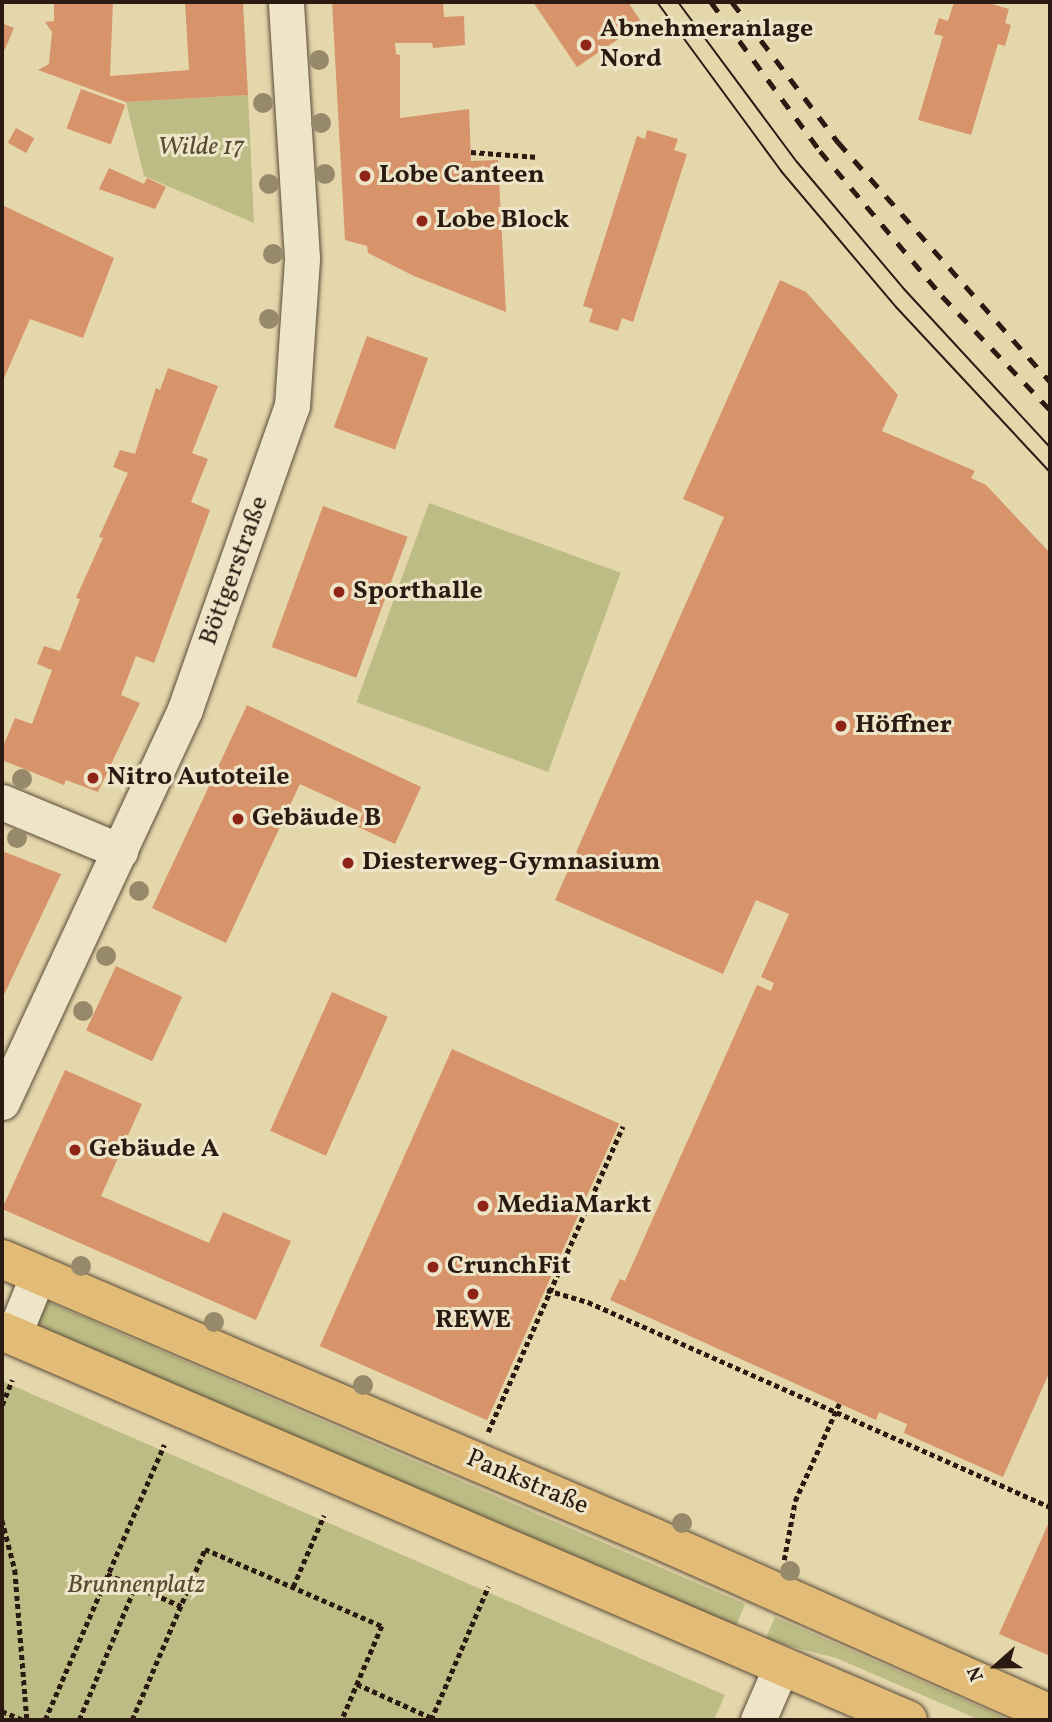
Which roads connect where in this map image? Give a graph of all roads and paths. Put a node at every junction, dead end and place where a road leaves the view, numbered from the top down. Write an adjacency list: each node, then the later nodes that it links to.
1 (286, 2): 5 (street, Böttgerstraße)
2 (471, 152): 3 (path)
3 (538, 157)
4 (2, 802): 5 (street)
5 (120, 851): 6 (street, Böttgerstraße)
6 (2, 1102)
7 (623, 1126): 10 (path)
8 (2, 1259): 9 (main road, Pankstraße)
9 (38, 1275): 11 (street); 30 (main road, Pankstraße)
10 (549, 1290): 15 (path); 16 (path)
11 (7, 1333): 27 (main road)
12 (12, 1380): 14 (path)
13 (839, 1404): 15 (path)
14 (2, 1405)
15 (835, 1411): 18 (path); 21 (path)
16 (488, 1432)
17 (164, 1445): 22 (path)
18 (1050, 1507)
19 (324, 1515): 24 (path)
20 (2, 1520): 32 (path)
21 (784, 1560)
22 (107, 1574): 23 (path); 33 (path)
23 (135, 1587): 26 (path); 34 (path)
24 (293, 1587): 26 (path); 28 (path)
25 (488, 1587): 31 (path)
26 (181, 1606): 35 (path)
27 (781, 1667): 37 (street); 38 (main road)
28 (357, 1684): 31 (path); 36 (path)
29 (2, 1711): 32 (path)
30 (1050, 1714)
31 (432, 1719)
32 (25, 1720)
33 (45, 1720)
34 (79, 1720)
35 (132, 1720)
36 (342, 1720)
37 (758, 1720)
38 (908, 1720)

